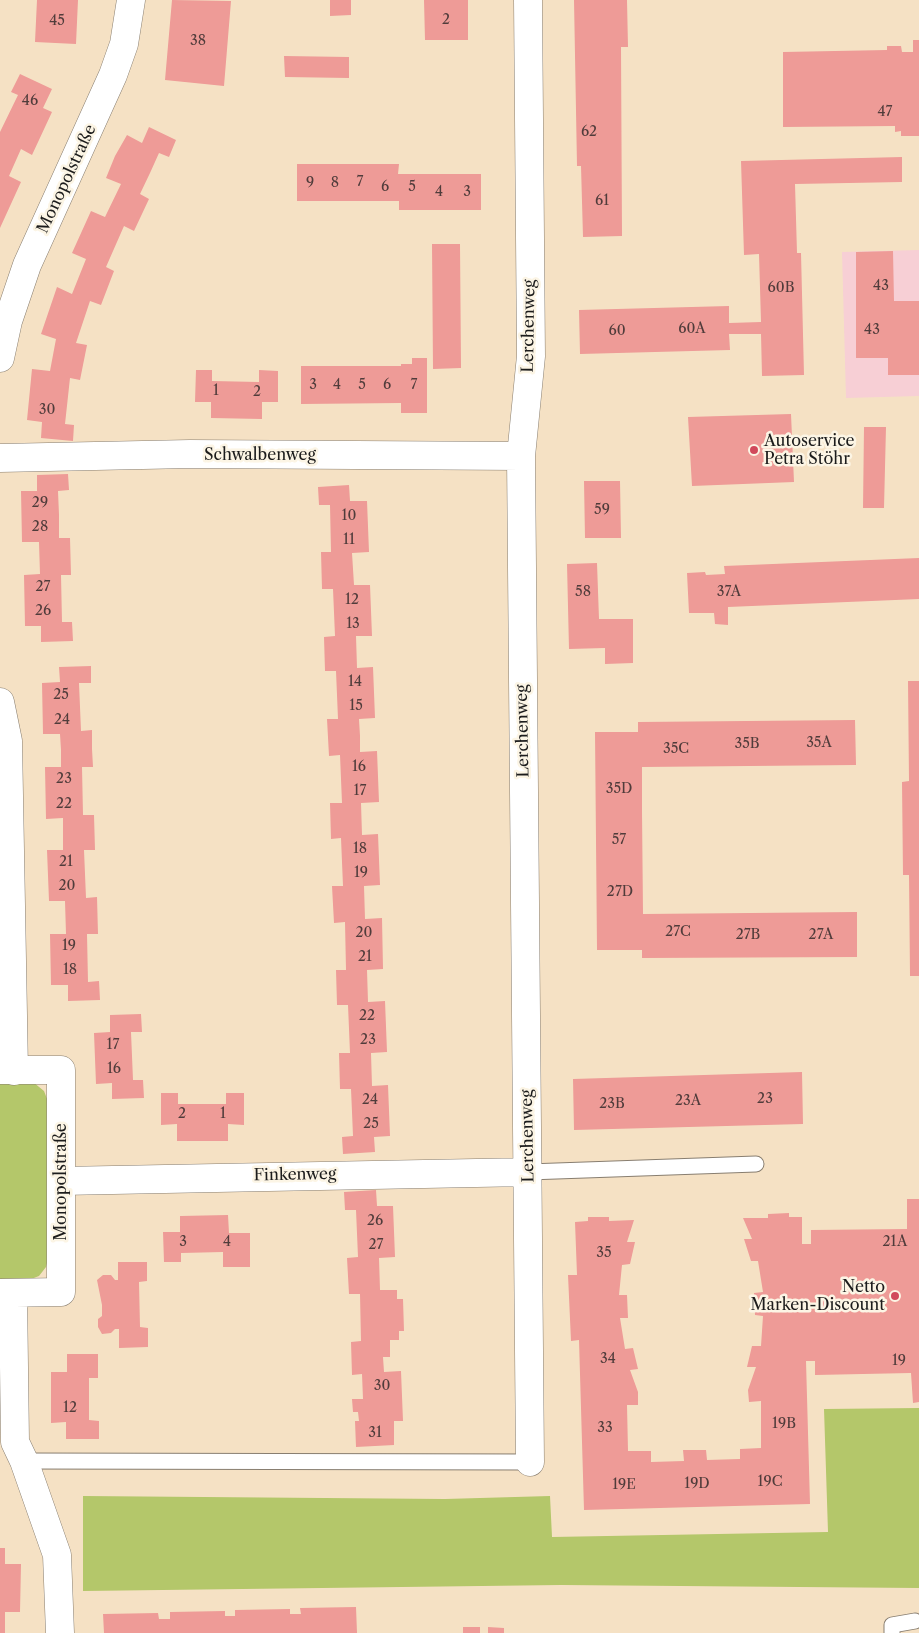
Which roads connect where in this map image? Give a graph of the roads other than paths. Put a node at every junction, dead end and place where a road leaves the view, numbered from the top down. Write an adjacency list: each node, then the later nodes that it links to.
1 (131, 0): 3 (street, Monopolstraße)
2 (528, 0): 4 (street, Lerchenweg)
3 (0, 358)
4 (520, 456): 5 (street, Schwalbenweg); 9 (street, Lerchenweg)
5 (0, 458)
6 (0, 702): 7 (street, Monopolstraße)
7 (7, 1070): 10 (street, Monopolstraße)
8 (756, 1164): 9 (lane)
9 (528, 1172): 10 (street, Finkenweg); 13 (street, Lerchenweg)
10 (61, 1181): 11 (street, Monopolstraße)
11 (6, 1293): 12 (street, Monopolstraße)
12 (24, 1462): 13 (lane); 15 (street, Monopolstraße)
13 (530, 1462)
14 (916, 1625): 16 (lane)
15 (60, 1633)
16 (892, 1633)

